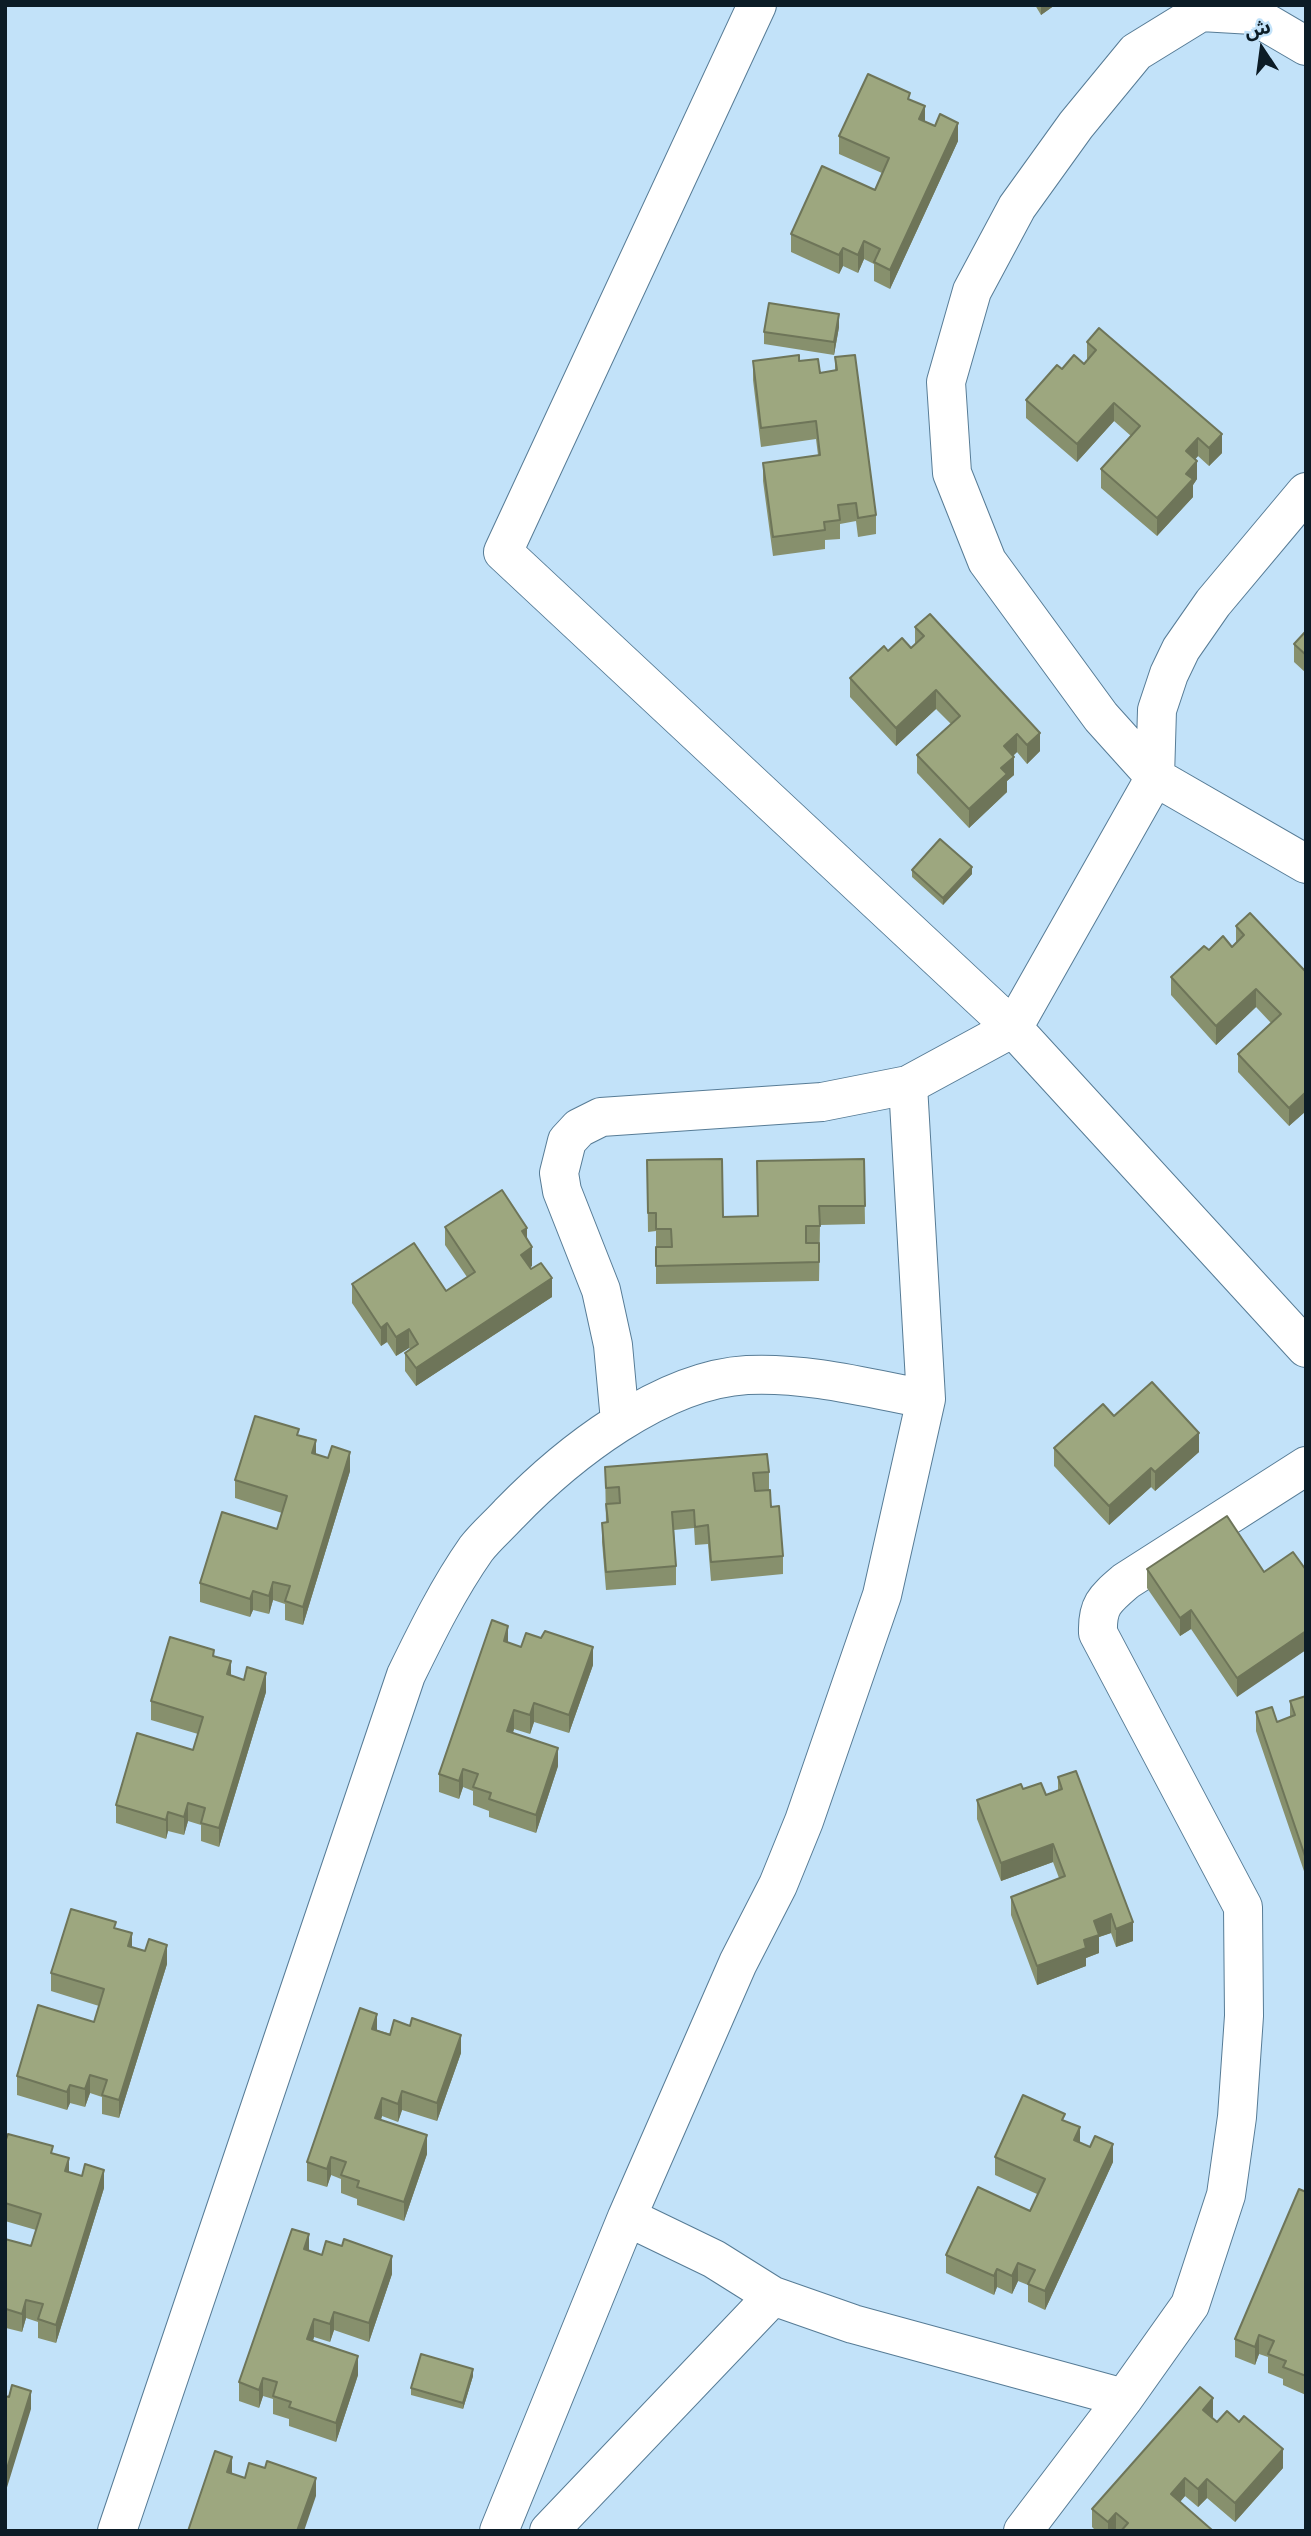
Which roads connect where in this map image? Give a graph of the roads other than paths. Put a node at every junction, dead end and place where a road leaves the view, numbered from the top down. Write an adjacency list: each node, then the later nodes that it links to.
1 (757, 5): 6 (street)
2 (1306, 46): 4 (street)
3 (1306, 492): 4 (street)
4 (1155, 777): 5 (street); 6 (street)
5 (1306, 864)
6 (1013, 1028): 7 (street); 8 (street)
7 (908, 1085): 9 (street); 10 (street)
8 (1306, 1348)
9 (926, 1399): 10 (street); 12 (street)
10 (620, 1422): 15 (street)
11 (1306, 1466): 14 (street)
12 (627, 2217): 13 (street); 16 (street)
13 (773, 2296): 14 (street); 17 (street)
14 (1124, 2398): 18 (street)
15 (117, 2531)
16 (499, 2531)
17 (549, 2531)
18 (1023, 2531)

